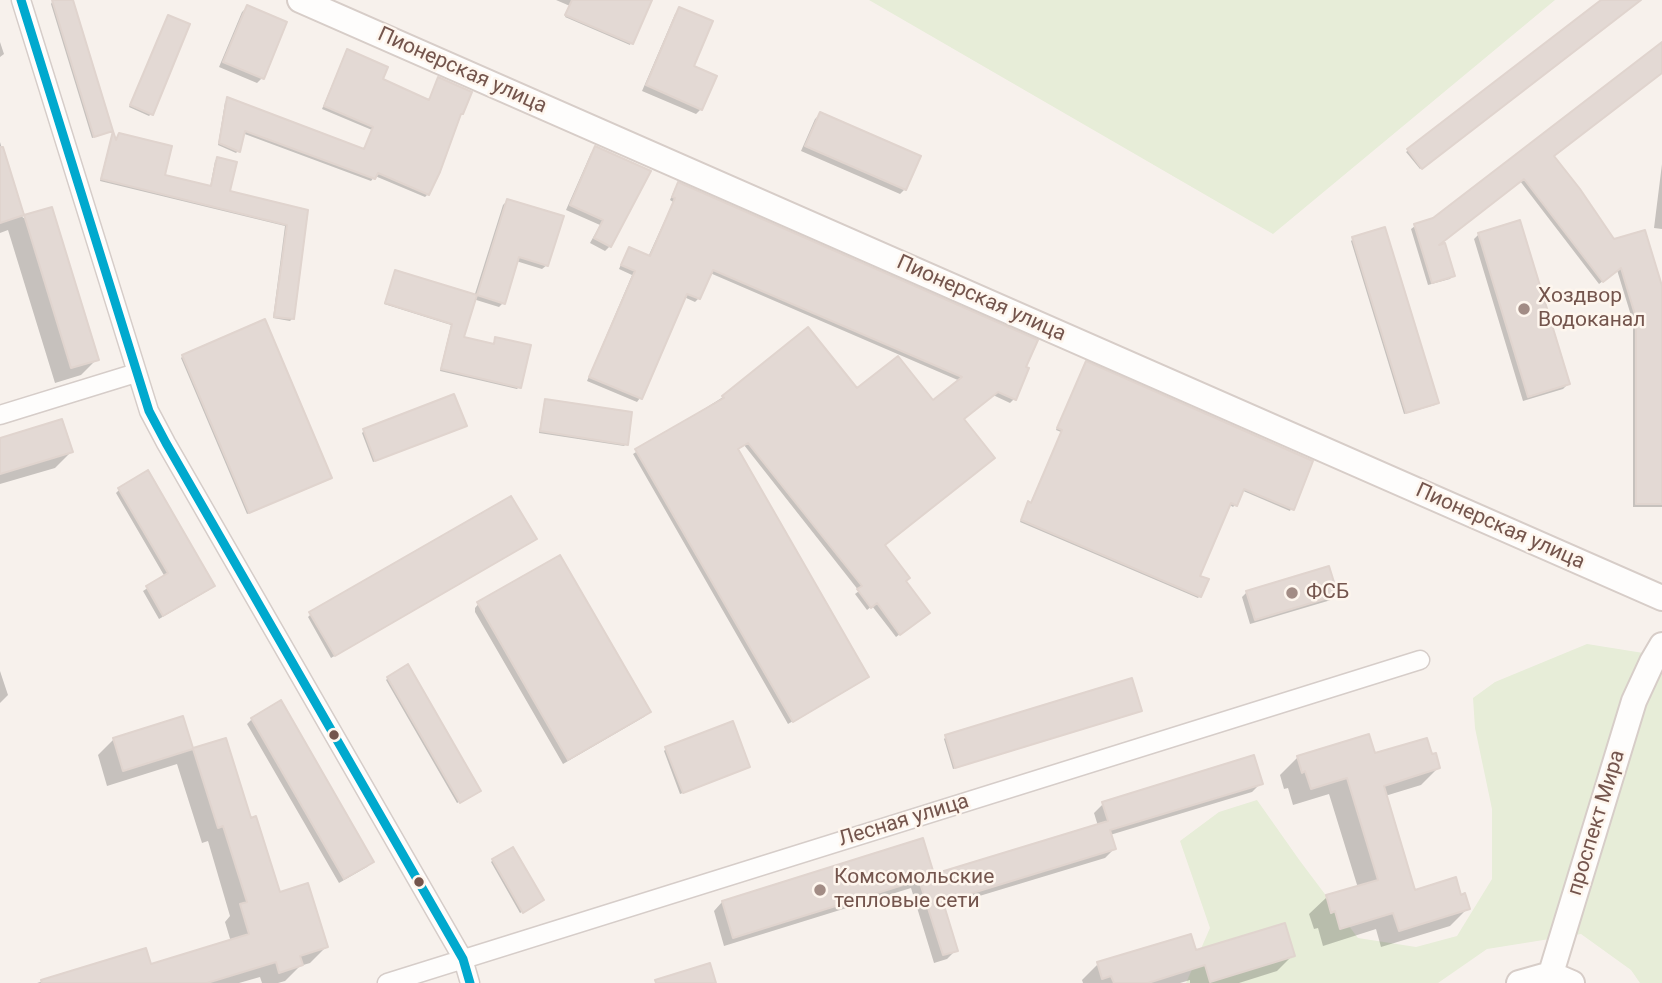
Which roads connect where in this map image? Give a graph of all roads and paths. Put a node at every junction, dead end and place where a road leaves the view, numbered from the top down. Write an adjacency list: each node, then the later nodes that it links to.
1 (20, 0): 3 (street)
2 (300, 0): 5 (street, Пионерская улица)
3 (136, 373): 4 (street); 8 (street)
4 (0, 415)
5 (1662, 598)
6 (1662, 645): 9 (street, проспект Мира)
7 (1420, 660): 8 (street, Лесная улица)
8 (463, 959): 10 (street, Лесная улица); 11 (street)
9 (1557, 980): 12 (street, проспект Мира)
10 (387, 983)
11 (470, 983)
12 (1520, 983)

